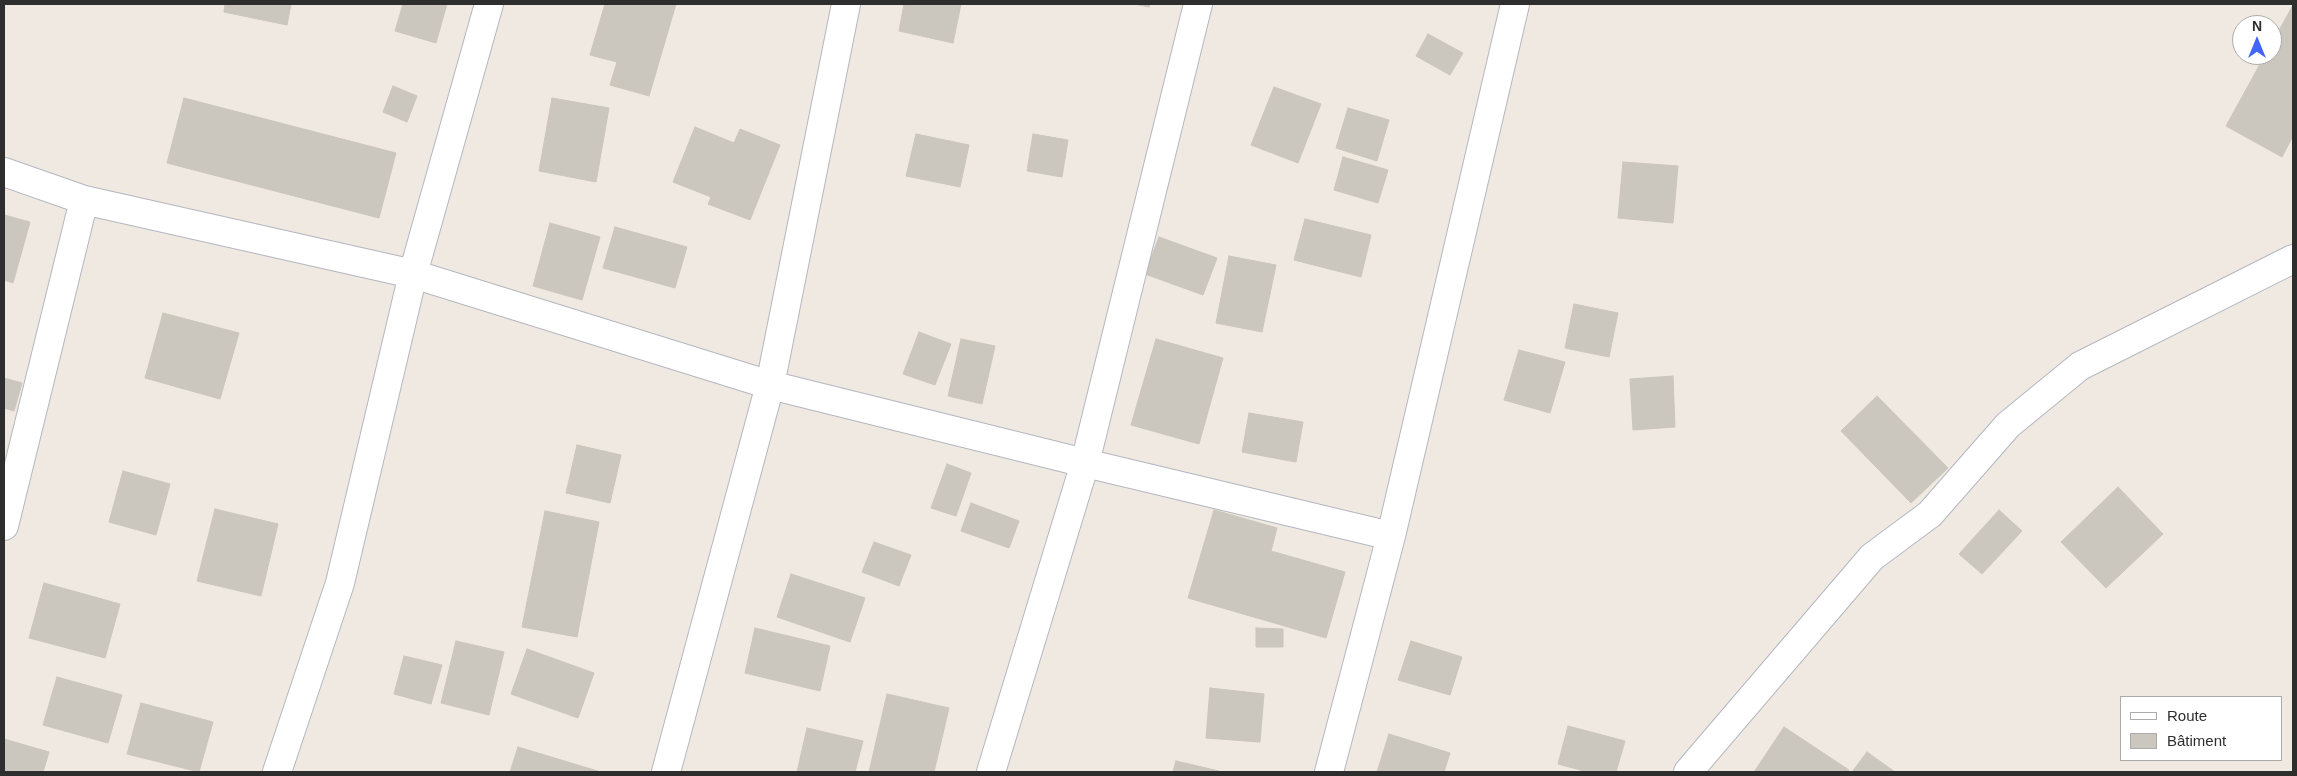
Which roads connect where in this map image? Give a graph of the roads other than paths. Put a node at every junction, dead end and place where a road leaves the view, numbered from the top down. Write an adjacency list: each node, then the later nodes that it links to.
1 (489, 4): 8 (street)
2 (846, 4): 9 (street)
3 (1198, 4): 10 (street)
4 (1515, 4): 12 (street)
5 (4, 172): 6 (street)
6 (84, 200): 8 (street); 11 (street)
7 (2293, 259): 17 (street)
8 (413, 274): 9 (street); 13 (street)
9 (770, 385): 10 (street); 14 (street)
10 (1085, 463): 12 (street); 15 (street)
11 (4, 526)
12 (1391, 536): 16 (street)
13 (277, 772)
14 (666, 772)
15 (991, 772)
16 (1329, 772)
17 (1688, 772)

